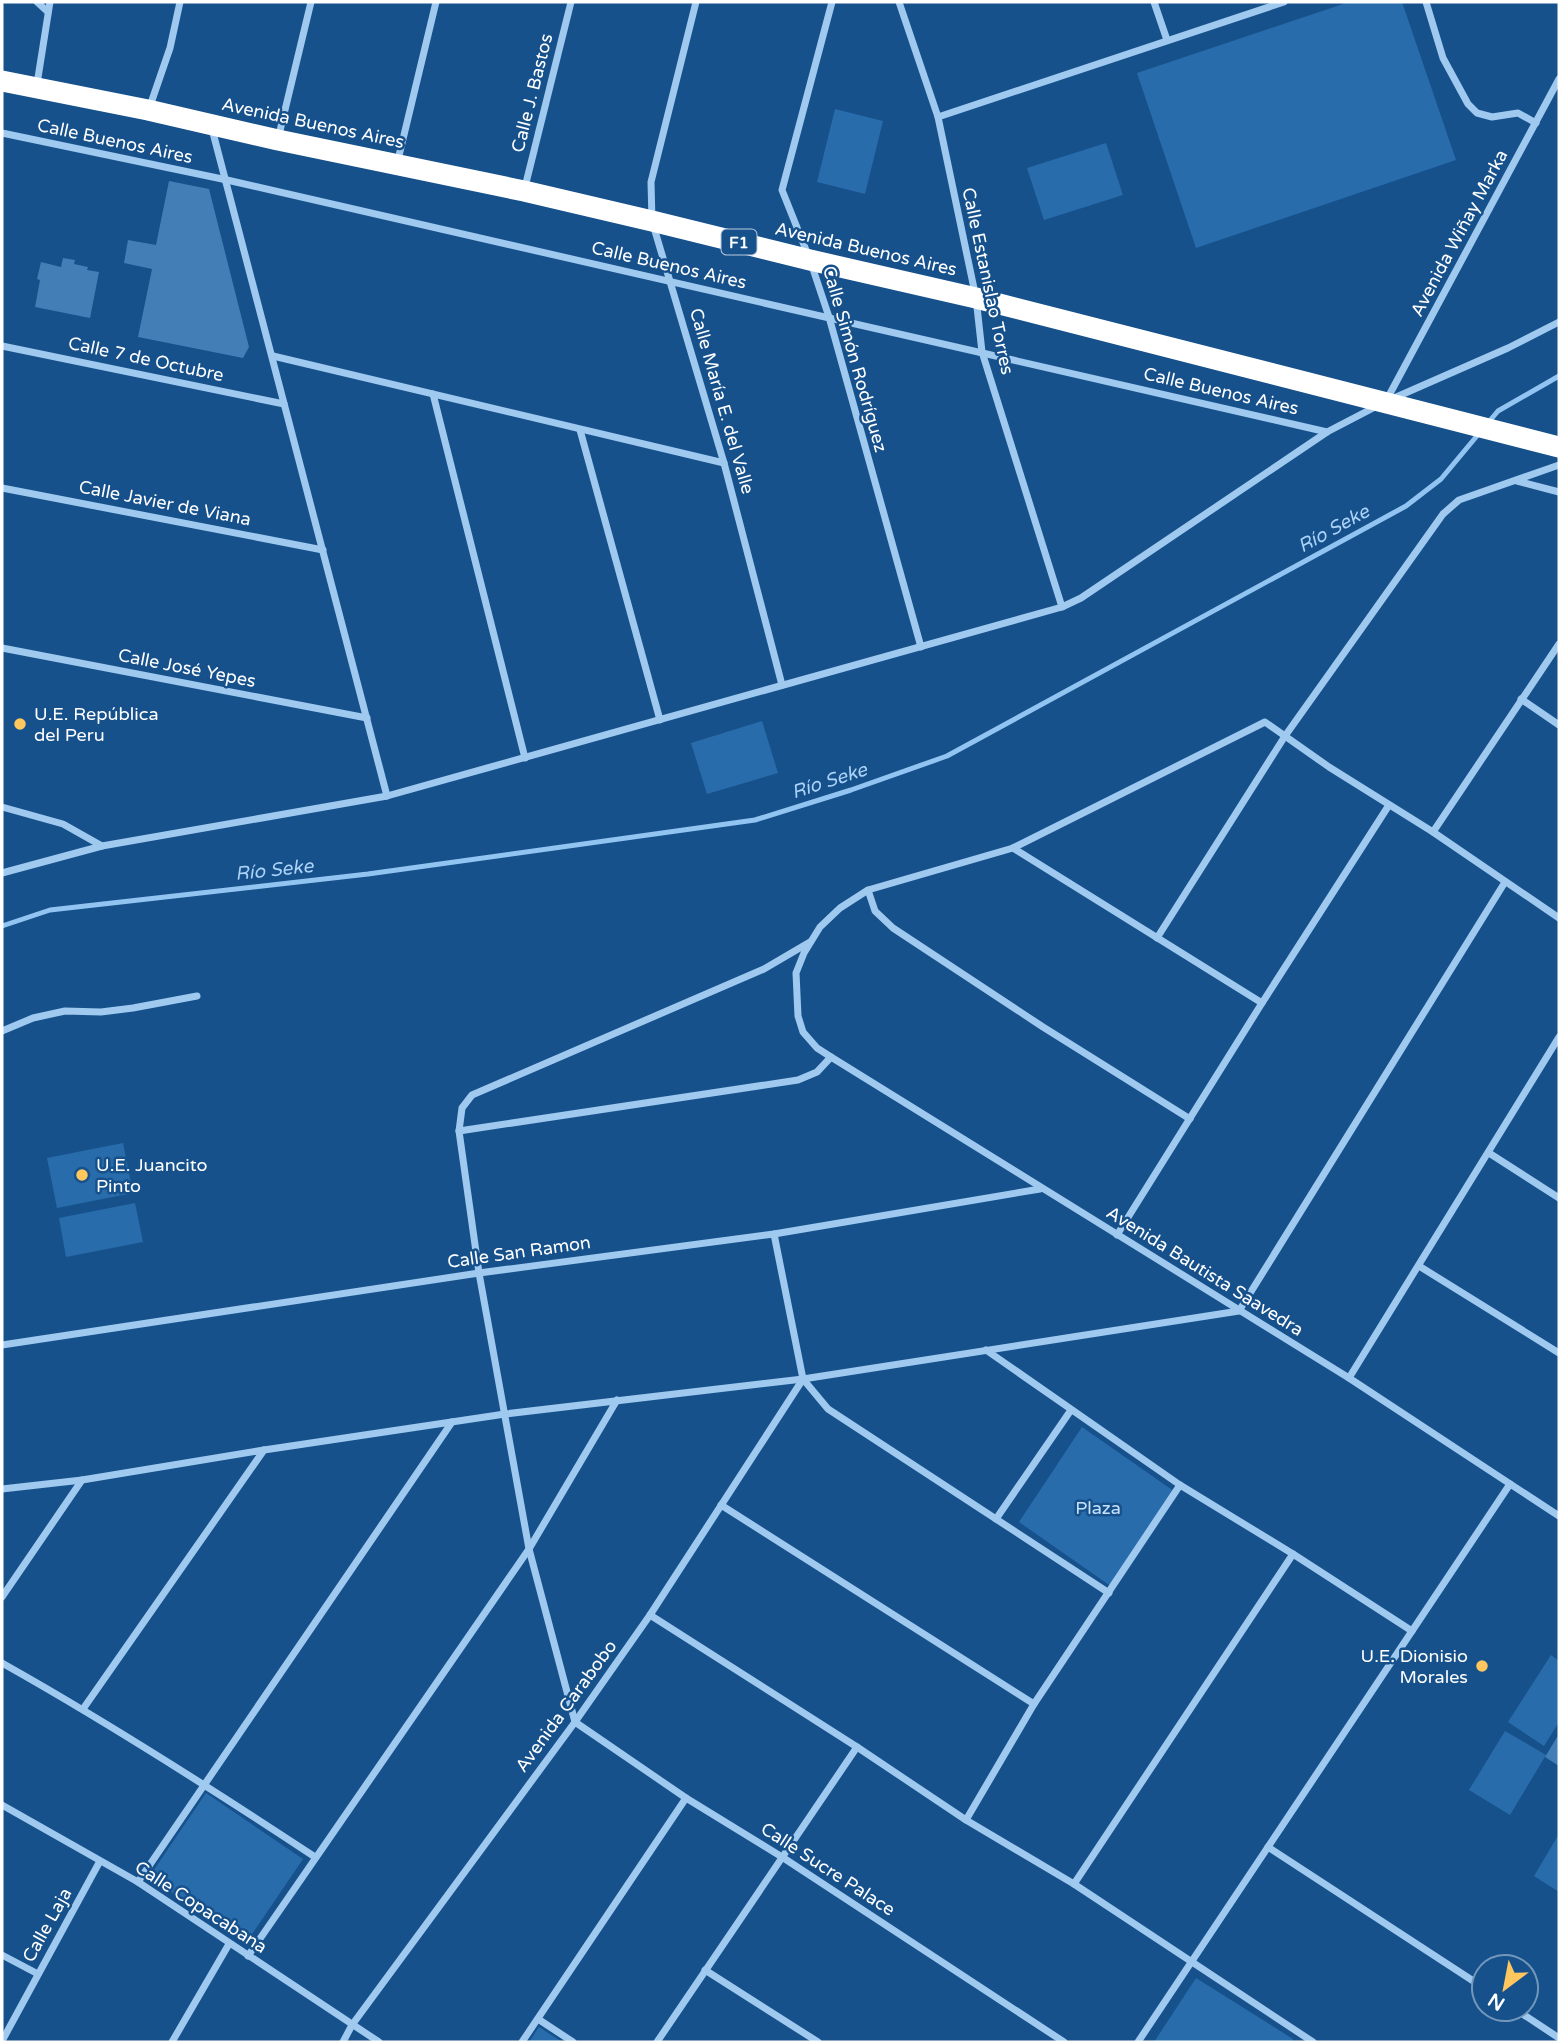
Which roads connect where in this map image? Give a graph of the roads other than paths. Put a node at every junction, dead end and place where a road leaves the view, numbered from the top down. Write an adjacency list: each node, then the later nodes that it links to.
1 (37, 2): 13 (street)
2 (50, 2): 13 (street)
3 (180, 2): 18 (street)
4 (311, 2): 23 (street)
5 (436, 2): 24 (street)
6 (571, 2): 26 (street, Calle J. Bastos)
7 (696, 2): 27 (street, Calle María E. del Valle)
8 (832, 2): 28 (street, Calle Simón Rodríguez)
9 (899, 2): 19 (street, Calle Estanislao Torres)
10 (1154, 2): 14 (street)
11 (1284, 2): 14 (street)
12 (1426, 2): 20 (street)
13 (48, 12): 17 (street)
14 (1167, 40): 19 (street)
15 (1559, 79): 20 (street, Avenida Wiñay Marka)
16 (2, 81): 17 (highway, Avenida Buenos Aires / F1)
17 (37, 88): 18 (highway, Avenida Buenos Aires / F1)
18 (148, 110): 21 (highway, Avenida Buenos Aires / F1)
19 (938, 117): 30 (street, Calle Estanislao Torres)
20 (1536, 123): 37 (street, Avenida Wiñay Marka)
21 (211, 125): 23 (highway, Avenida Buenos Aires / F1); 25 (street)
22 (2, 133): 25 (street, Calle Buenos Aires)
23 (278, 140): 24 (highway, Avenida Buenos Aires / F1)
24 (397, 164): 26 (highway, Avenida Buenos Aires / F1)
25 (227, 180): 29 (street, Calle Buenos Aires); 35 (street)
26 (524, 191): 27 (highway, Avenida Buenos Aires / F1)
27 (652, 221): 28 (highway, Avenida Buenos Aires / F1); 29 (street, Calle María E. del Valle)
28 (810, 260): 30 (highway, Avenida Buenos Aires / F1); 31 (street, Calle Simón Rodríguez)
29 (672, 282): 31 (street, Calle Buenos Aires); 42 (street, Calle María E. del Valle)
30 (976, 298): 34 (street, Calle Estanislao Torres); 37 (highway, Avenida Buenos Aires / F1)
31 (829, 317): 34 (street, Calle Buenos Aires); 50 (street, Calle Simón Rodríguez)
32 (1559, 323): 37 (street)
33 (2, 346): 38 (street, Calle 7 de Octubre)
34 (982, 352): 40 (street, Calle Buenos Aires); 48 (street, Calle Estanislao Torres)
35 (273, 356): 36 (street); 38 (street)
36 (433, 394): 39 (street); 58 (street)
37 (1386, 402): 40 (street); 41 (highway, Avenida Buenos Aires / F1)
38 (284, 404): 47 (street)
39 (580, 430): 42 (street); 55 (street)
40 (1327, 432): 48 (street)
41 (1555, 445)
42 (724, 463): 52 (street, Calle María E. del Valle)
43 (1559, 465): 44 (street)
44 (1516, 480): 46 (street); 57 (street)
45 (2, 488): 47 (street, Calle Javier de Viana)
46 (1559, 492)
47 (323, 550): 54 (street)
48 (1062, 607): 50 (street)
49 (1559, 644): 53 (street)
50 (921, 647): 52 (street)
51 (2, 648): 54 (street, Calle José Yepes)
52 (782, 685): 55 (street)
53 (1521, 699): 56 (street); 62 (street)
54 (367, 718): 59 (street)
55 (660, 720): 58 (street)
56 (1559, 725)
57 (1285, 736): 60 (street); 64 (street); 69 (street)
58 (524, 758): 59 (street)
59 (387, 796): 63 (street)
60 (1389, 805): 62 (street); 72 (street)
61 (2, 807): 63 (street)
62 (1433, 832): 66 (street)
63 (102, 846): 65 (street)
64 (1013, 848): 67 (street); 69 (street)
65 (2, 873)
66 (1505, 882): 68 (street); 85 (street)
67 (868, 890): 70 (street); 76 (street)
68 (1559, 918)
69 (1157, 938): 72 (street)
70 (811, 942): 75 (street, Avenida Bautista Saavedra); 77 (street)
71 (197, 996): 73 (street)
72 (1262, 1003): 76 (street)
73 (2, 1031)
74 (1559, 1037): 78 (street)
75 (831, 1058): 77 (street); 79 (street, Avenida Bautista Saavedra)
76 (1190, 1119): 82 (street)
77 (460, 1130): 84 (street)
78 (1489, 1153): 80 (street); 83 (street)
79 (1040, 1189): 81 (street, Calle San Ramon); 82 (street, Avenida Bautista Saavedra)
80 (1559, 1198)
81 (774, 1234): 84 (street, Calle San Ramon); 90 (street)
82 (1117, 1235): 85 (street, Avenida Bautista Saavedra)
83 (1419, 1266): 88 (street); 89 (street)
84 (479, 1273): 86 (street, Calle San Ramon); 93 (street)
85 (1239, 1311): 87 (street); 89 (street, Avenida Bautista Saavedra)
86 (2, 1345)
87 (986, 1349): 90 (street); 92 (street)
88 (1559, 1353)
89 (1349, 1378): 97 (street, Avenida Bautista Saavedra)
90 (803, 1379): 91 (street); 100 (street, Avenida Carabobo); 102 (street)
91 (617, 1400): 93 (street); 103 (street)
92 (1071, 1410): 98 (street); 102 (street)
93 (505, 1414): 94 (street); 103 (street)
94 (452, 1422): 95 (street); 114 (street)
95 (264, 1450): 96 (street); 111 (street)
96 (82, 1480): 99 (street); 106 (street)
97 (1510, 1484): 101 (street, Avenida Bautista Saavedra); 108 (street)
98 (1180, 1485): 104 (street); 105 (street)
99 (2, 1489)
100 (721, 1505): 107 (street, Avenida Carabobo); 110 (street)
101 (1559, 1516)
102 (996, 1519): 105 (street)
103 (529, 1549): 112 (street); 119 (street)
104 (1293, 1554): 108 (street); 123 (street)
105 (1109, 1593): 110 (street)
106 (2, 1597)
107 (650, 1615): 112 (street, Avenida Carabobo); 113 (street)
108 (1412, 1631): 118 (street)
109 (2, 1663): 111 (street)
110 (1034, 1704): 117 (street)
111 (83, 1709): 114 (street)
112 (575, 1722): 115 (street, Calle Sucre Palace); 133 (street, Avenida Carabobo)
113 (857, 1747): 117 (street); 120 (street)
114 (204, 1784): 119 (street); 122 (street)
115 (686, 1798): 120 (street, Calle Sucre Palace); 131 (street)
116 (2, 1805): 121 (street, Calle Copacabana)
117 (966, 1820): 123 (street)
118 (1268, 1847): 127 (street); 130 (street)
119 (315, 1857): 126 (street)
120 (782, 1857): 128 (street); 144 (street, Calle Sucre Palace)
121 (100, 1861): 122 (street, Calle Copacabana); 129 (street, Calle Laja)
122 (138, 1882): 124 (street, Calle Copacabana)
123 (1074, 1884): 127 (street)
124 (229, 1944): 126 (street, Calle Copacabana); 137 (street)
125 (2, 1955): 129 (street)
126 (248, 1956): 133 (street, Calle Copacabana)
127 (1191, 1963): 135 (street); 145 (street)
128 (705, 1970): 142 (street); 143 (street)
129 (38, 1974): 136 (street, Calle Laja)
130 (1470, 1979)
131 (538, 2019): 140 (street); 141 (street)
132 (1536, 2023): 134 (street)
133 (352, 2025): 138 (street, Avenida Carabobo); 139 (street, Calle Copacabana)
134 (1559, 2038)
135 (1304, 2040): 146 (street)
136 (2, 2041)
137 (172, 2042)
138 (343, 2042)
139 (379, 2042)
140 (523, 2042)
141 (573, 2042)
142 (657, 2042)
143 (818, 2042)
144 (1064, 2042)
145 (1138, 2042)
146 (1313, 2042)

